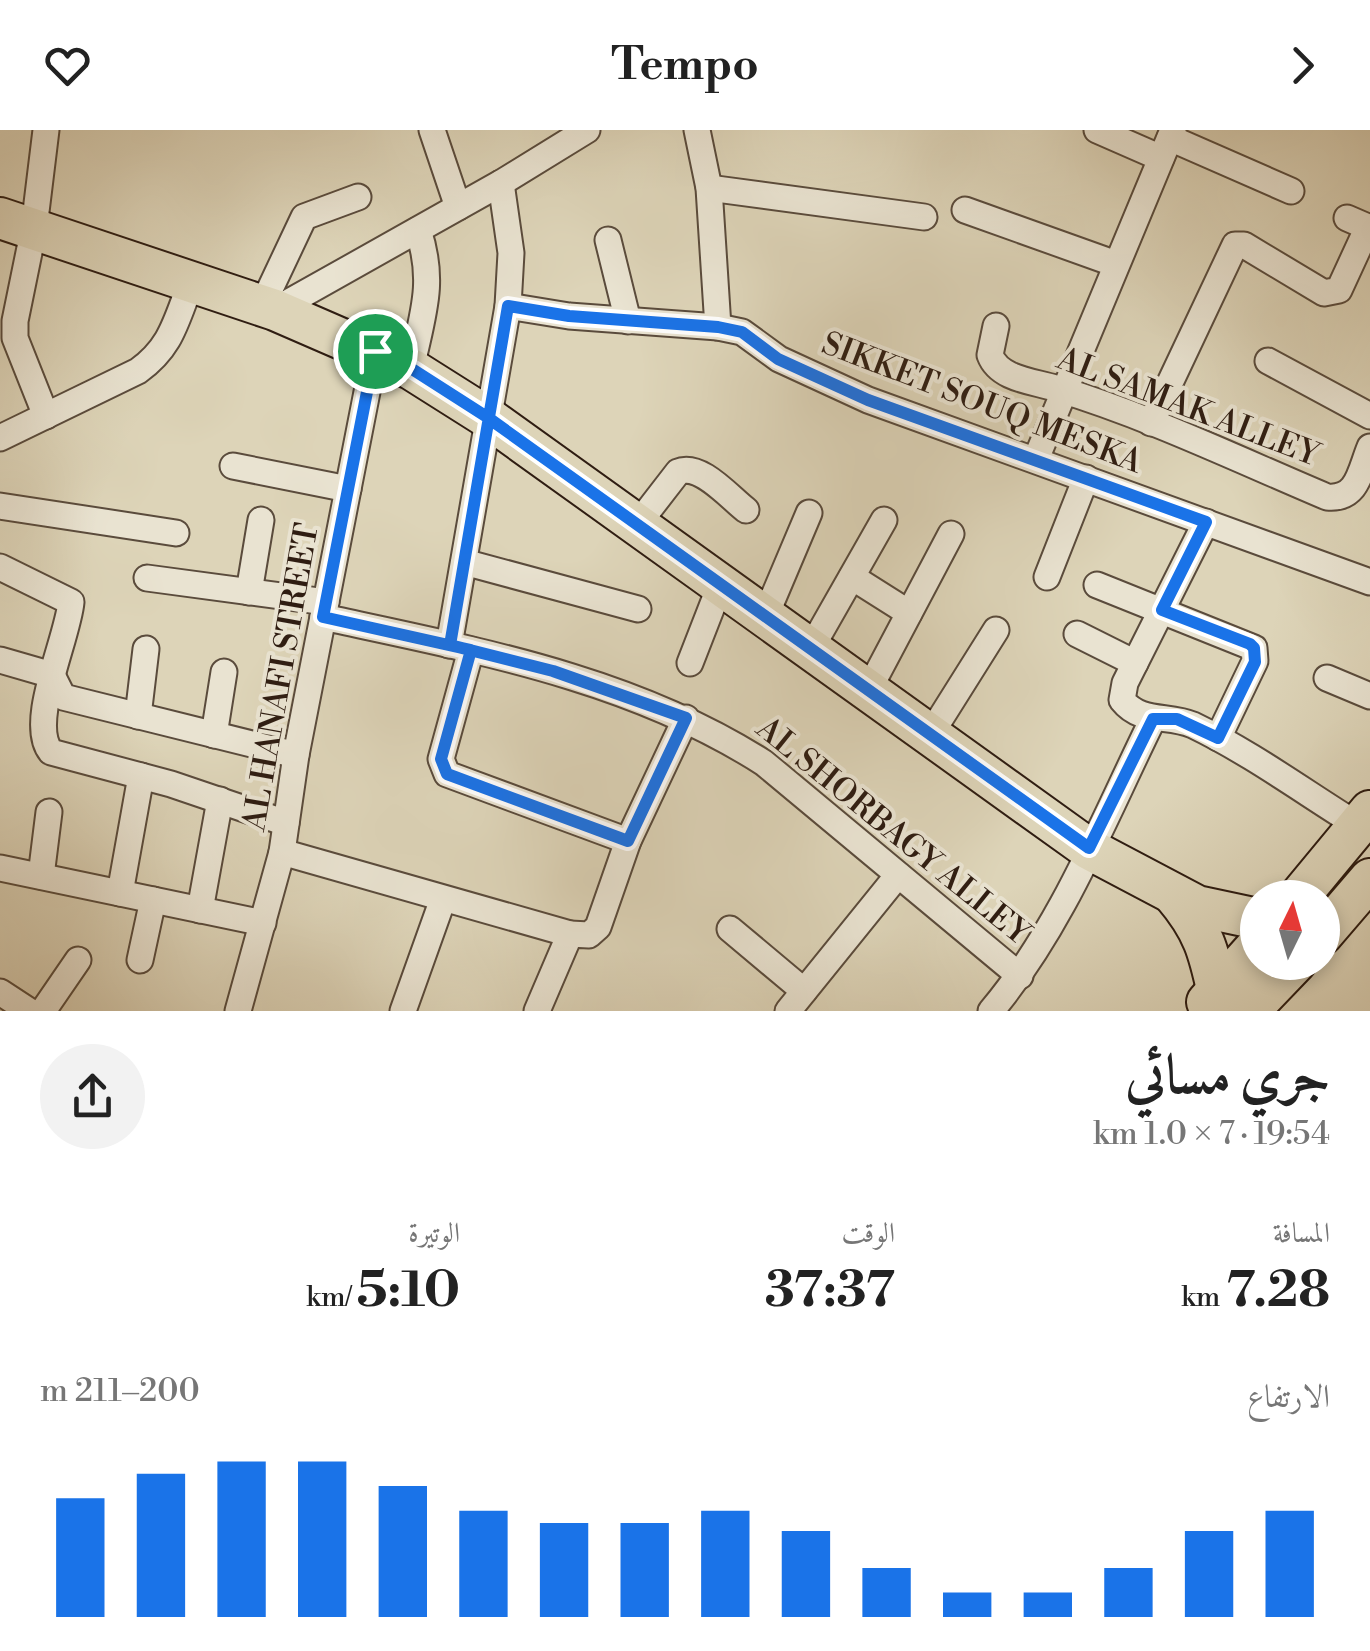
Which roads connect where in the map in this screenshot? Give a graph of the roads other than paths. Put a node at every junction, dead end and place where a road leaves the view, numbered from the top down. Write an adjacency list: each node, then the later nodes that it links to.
1 (46, 130): 14 (street)
2 (432, 130): 11 (street)
3 (697, 130): 8 (street)
4 (1097, 130): 6 (street)
5 (573, 134): 7 (street)
6 (1168, 142): 9 (street); 18 (street)
7 (501, 183): 11 (street); 20 (street)
8 (708, 188): 13 (street); 24 (street)
9 (1292, 191)
10 (358, 197): 21 (street)
11 (458, 207): 16 (street)
12 (965, 210): 18 (street)
13 (924, 217)
14 (17, 223): 19 (main road); 29 (street)
15 (1362, 224): 32 (street)
16 (418, 230): 21 (street); 27 (street)
17 (608, 240): 22 (street)
18 (1116, 264): 28 (street)
19 (191, 283): 21 (main road); 29 (street)
20 (508, 306): 22 (street, SIKKET SOUQ MESKA); 31 (street)
21 (269, 308): 25 (main road)
22 (628, 321): 24 (street, SIKKET SOUQ MESKA)
23 (996, 326): 28 (street, AL SAMAK ALLEY)
24 (718, 327): 35 (street, SIKKET SOUQ MESKA)
25 (375, 351): 27 (main road); 38 (street, AL HANAFI STREET)
26 (1268, 361): 30 (street)
27 (412, 369): 31 (main road)
28 (1064, 391): 32 (street, AL SAMAK ALLEY); 35 (street)
29 (46, 416): 33 (street)
30 (1370, 416)
31 (487, 417): 45 (main road); 48 (street)
32 (1150, 423): 34 (street, AL SAMAK ALLEY)
33 (0, 438)
34 (1370, 447)
35 (1036, 459): 37 (street, SIKKET SOUQ MESKA)
36 (233, 466): 38 (street)
37 (1086, 478): 44 (street, SIKKET SOUQ MESKA); 51 (street)
38 (348, 490): 58 (street, AL HANAFI STREET)
39 (0, 506): 46 (street)
40 (746, 510): 45 (street)
41 (809, 513): 61 (street)
42 (261, 520): 56 (street)
43 (884, 520): 50 (street)
44 (1206, 522): 53 (street, SIKKET SOUQ MESKA); 59 (street)
45 (637, 525): 55 (main road)
46 (176, 533)
47 (951, 534): 60 (street)
48 (464, 562): 57 (street); 64 (street)
49 (0, 566): 71 (street)
50 (852, 577): 60 (street); 66 (street)
51 (1047, 577)
52 (147, 578): 56 (street, AL SHORBAGY ALLEY)
53 (1370, 582)
54 (1097, 585): 59 (street)
55 (720, 586): 61 (main road); 69 (street)
56 (249, 592): 58 (street, AL SHORBAGY ALLEY)
57 (638, 609)
58 (324, 610): 64 (street, AL SHORBAGY ALLEY); 81 (street, AL HANAFI STREET)
59 (1162, 610): 68 (street); 80 (street)
60 (909, 613): 73 (street)
61 (765, 618): 66 (main road)
62 (996, 630): 79 (street)
63 (1077, 634): 68 (street)
64 (460, 648): 76 (street, AL SHORBAGY ALLEY); 87 (street)
65 (146, 650): 75 (street)
66 (810, 650): 73 (main road)
67 (0, 660): 71 (street)
68 (1135, 663): 77 (street)
69 (690, 664)
70 (224, 672): 78 (street)
71 (52, 675): 75 (street); 82 (street)
72 (1327, 678): 74 (street)
73 (868, 691): 79 (main road)
74 (1370, 696)
75 (138, 716): 78 (street)
76 (686, 718): 87 (street); 91 (street, AL SHORBAGY ALLEY)
77 (1153, 719): 80 (street); 88 (street)
78 (214, 735): 81 (street)
79 (930, 736): 88 (main road)
80 (1218, 738): 85 (street)
81 (296, 755): 86 (street, AL HANAFI STREET)
82 (142, 776): 83 (street); 94 (street)
83 (220, 800): 86 (street); 99 (street)
84 (50, 812): 92 (street)
85 (1364, 819): 93 (main road)
86 (286, 823): 89 (street, AL HANAFI STREET)
87 (628, 841): 104 (street)
88 (1089, 848): 95 (main road); 108 (street)
89 (282, 852): 96 (street); 102 (street, AL HANAFI STREET)
90 (0, 868): 92 (street)
91 (898, 875): 108 (street, AL SHORBAGY ALLEY); 111 (street)
92 (41, 876): 94 (street)
93 (1313, 880)
94 (120, 893): 97 (street)
95 (1172, 894): 100 (main road); 112 (main road)
96 (443, 898): 104 (street); 116 (street)
97 (153, 900): 99 (street); 106 (street)
98 (1364, 901): 101 (main road)
99 (200, 910): 102 (street)
100 (1240, 916)
101 (1340, 920)
102 (263, 923): 115 (street, AL HANAFI STREET)
103 (730, 929): 111 (street)
104 (570, 934): 117 (street)
105 (78, 960): 114 (street)
106 (140, 960)
107 (1240, 975): 112 (main road)
108 (1020, 976): 118 (street)
109 (1266, 980): 112 (main road)
110 (0, 992): 113 (street)
111 (796, 1001)
112 (1222, 1006)
113 (29, 1011)
114 (43, 1011)
115 (238, 1011)
116 (402, 1011)
117 (537, 1011)
118 (991, 1011)

